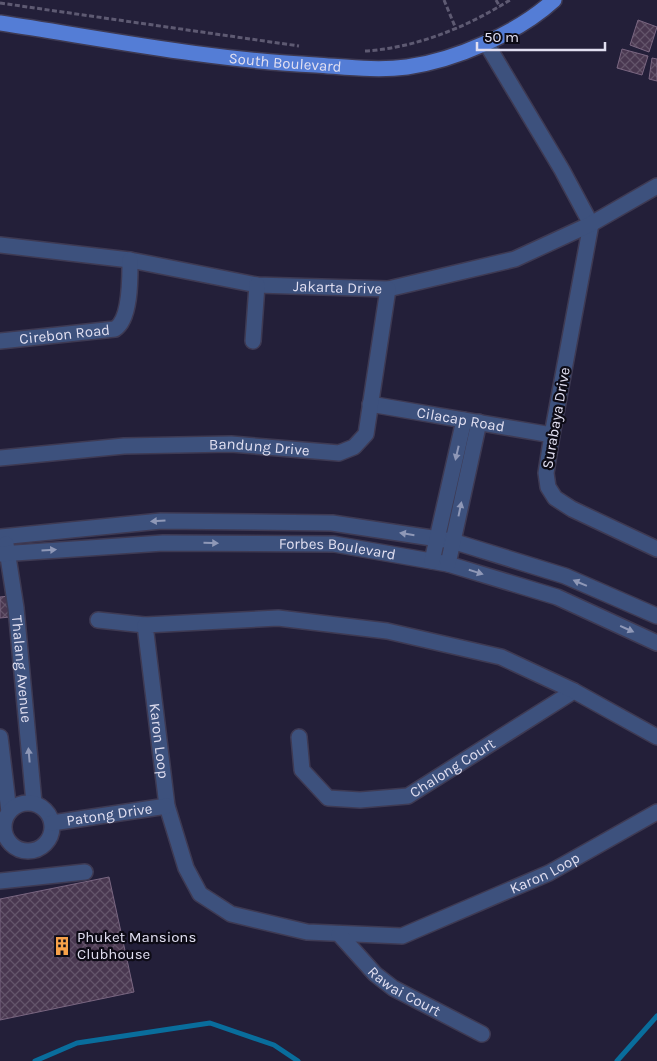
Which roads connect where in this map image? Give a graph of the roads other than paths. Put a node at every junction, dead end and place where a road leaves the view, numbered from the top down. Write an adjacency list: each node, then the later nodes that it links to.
1 (554, 0): 3 (main road, South Boulevard)
2 (0, 23): 3 (main road, South Boulevard)
3 (486, 42): 5 (street)
4 (657, 186): 5 (street, Jakarta Drive)
5 (591, 224): 9 (street, Jakarta Drive); 14 (street, Surabaya Drive)
6 (0, 244): 7 (street, Jakarta Drive)
7 (130, 260): 8 (street, Jakarta Drive); 10 (street, Cirebon Road)
8 (257, 285): 9 (street, Jakarta Drive); 11 (street)
9 (388, 289): 12 (street, Bandung Drive)
10 (0, 341)
11 (253, 341)
12 (370, 404): 13 (street, Cilacap Road); 15 (street, Bandung Drive)
13 (471, 421): 14 (street, Cilacap Road); 17 (street)
14 (552, 435): 18 (street, Surabaya Drive)
15 (0, 458)
16 (2, 536): 17 (street, Forbes Boulevard, one-way to 16); 19 (street, Thalang Avenue)
17 (445, 540): 20 (street); 21 (street); 22 (street, Forbes Boulevard, one-way to 17)
18 (657, 549)
19 (4, 553): 20 (street, Forbes Boulevard, one-way to 20); 30 (street, Thalang Avenue, one-way to 19)
20 (432, 561): 21 (street, Forbes Boulevard)
21 (448, 564): 25 (street, Forbes Boulevard, one-way to 25)
22 (657, 616)
23 (98, 620): 24 (street)
24 (145, 625): 26 (street); 31 (street, Karon Loop)
25 (657, 642)
26 (574, 691): 28 (street, Chalong Court); 29 (street)
27 (0, 737): 32 (street, Thalang Avenue)
28 (299, 737)
29 (657, 737)
30 (34, 803): 32 (street); 34 (street)
31 (167, 806): 34 (street, Patong Drive); 40 (street, Karon Loop)
32 (8, 812): 35 (street)
33 (657, 812): 40 (street, Karon Loop)
34 (52, 824): 36 (street)
35 (2, 830): 36 (street)
36 (30, 851): 38 (street)
37 (84, 872): 38 (street)
38 (36, 876): 39 (street)
39 (0, 881)
40 (339, 934): 41 (street, Rawai Court)
41 (482, 1034)

